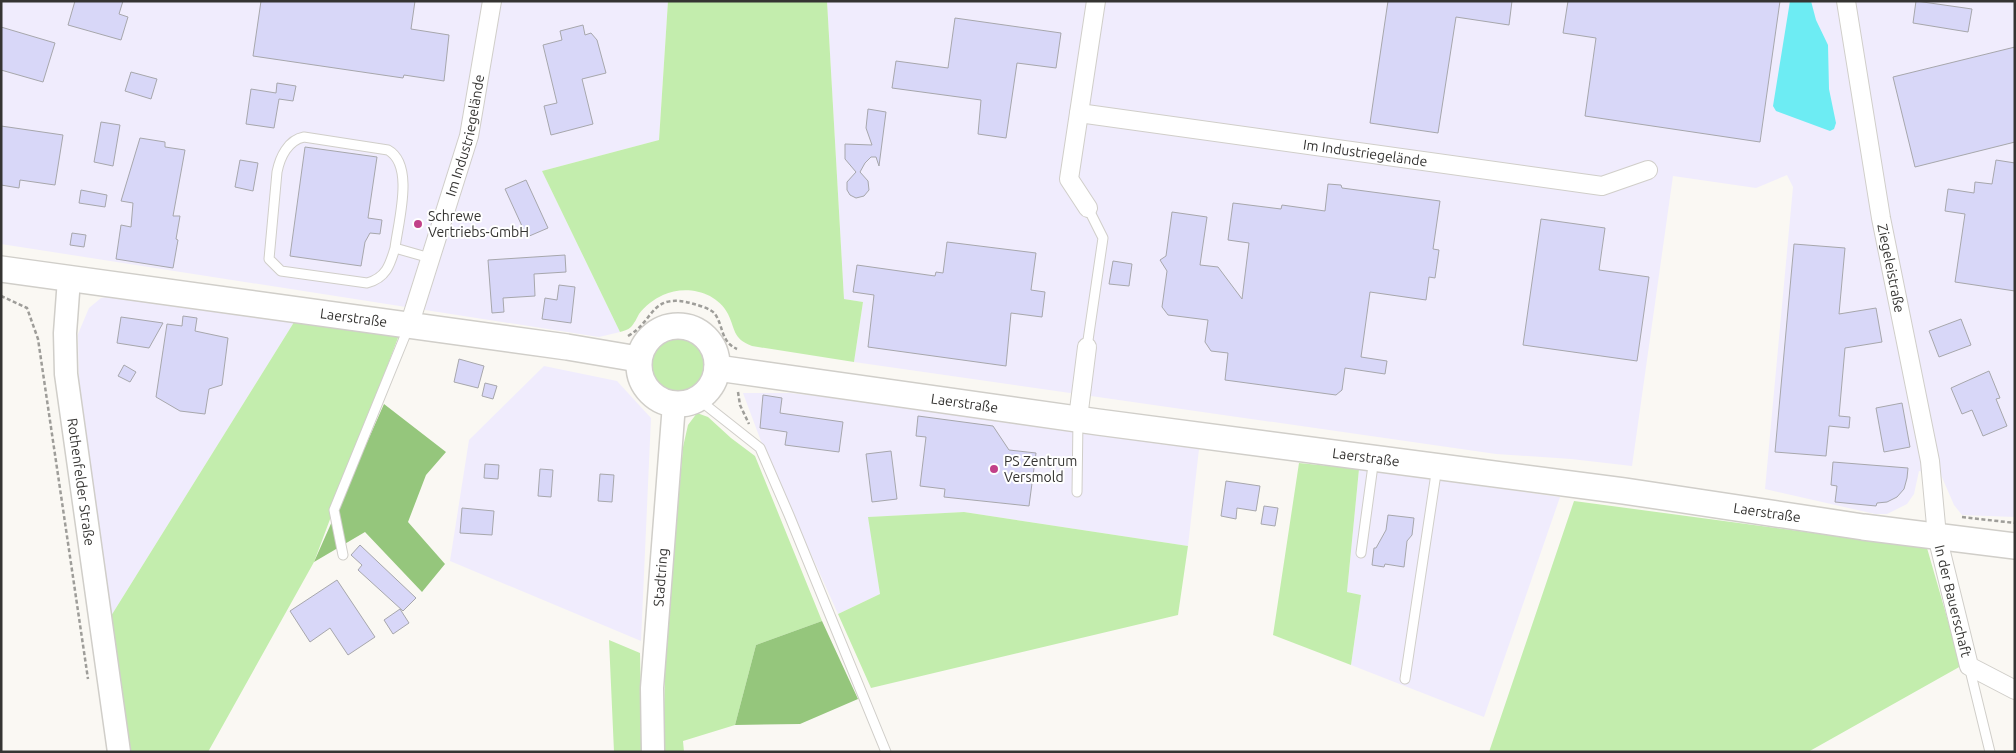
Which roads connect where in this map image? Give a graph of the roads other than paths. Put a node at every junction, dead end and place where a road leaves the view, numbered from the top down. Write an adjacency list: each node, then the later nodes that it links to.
1 (492, 1): 8 (street, Im Industriegelände)
2 (1096, 1): 4 (street)
3 (1846, 1): 20 (street, Ziegeleistraße)
4 (1080, 112): 5 (street, Im Industriegelände); 6 (street)
5 (1648, 170)
6 (1088, 208): 12 (lane)
7 (395, 248): 7 (lane); 8 (lane)
8 (430, 258): 11 (street, Im Industriegelände)
9 (1, 269): 10 (main road)
10 (69, 279): 11 (main road, Laerstraße); 27 (street, Rothenfelder Straße)
11 (409, 326): 13 (main road, Laerstraße); 23 (lane)
12 (1087, 346): 16 (street)
13 (638, 359): 14 (main road); 15 (main road)
14 (728, 370): 15 (main road); 16 (main road, Laerstraße)
15 (686, 402): 28 (street, Stadtring); 29 (lane)
16 (1078, 418): 17 (main road, Laerstraße); 19 (lane)
17 (1374, 458): 18 (main road, Laerstraße); 22 (lane)
18 (1437, 467): 20 (main road, Laerstraße); 25 (lane)
19 (1076, 492)
20 (1937, 536): 21 (main road, Laerstraße); 24 (street, In der Bauerschaft)
21 (2015, 546)
22 (1361, 553)
23 (343, 555)
24 (1969, 666): 26 (street, In der Bauerschaft); 30 (lane, In der Bauerschaft)
25 (1406, 679)
26 (2015, 690)
27 (119, 752)
28 (653, 752)
29 (886, 752)
30 (1990, 752)

